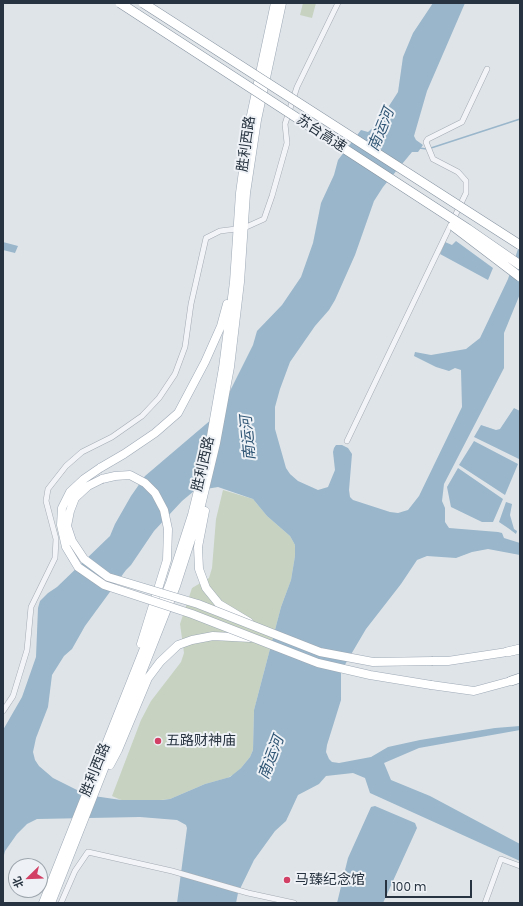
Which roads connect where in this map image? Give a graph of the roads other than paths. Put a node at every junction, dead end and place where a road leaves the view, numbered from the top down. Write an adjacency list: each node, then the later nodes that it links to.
1 (120, 3): 7 (highway, 苏台高速, bridge)
2 (143, 3): 9 (highway, 苏台高速, bridge)
3 (275, 3): 8 (main road, 胜利西路)
4 (282, 3): 8 (main road, 胜利西路)
5 (338, 3): 8 (street)
6 (487, 70): 13 (street)
7 (386, 176): 10 (highway, 苏台高速, bridge); 11 (highway, bridge)
8 (241, 228): 12 (main road, 胜利西路); 14 (main road, 胜利西路); 21 (street)
9 (520, 245)
10 (520, 265)
11 (520, 277)
12 (234, 282): 16 (main road, bridge); 20 (main road, 胜利西路)
13 (347, 442)
14 (216, 443): 15 (main road, bridge); 22 (main road, 胜利西路)
15 (258, 627): 18 (main road, bridge); 20 (main road, bridge)
16 (252, 638): 19 (main road, bridge); 22 (main road)
17 (520, 648): 18 (highway)
18 (507, 652)
19 (516, 679)
20 (122, 705): 22 (main road, 胜利西路)
21 (3, 711)
22 (92, 793): 23 (main road, 胜利西路)
23 (80, 819): 25 (main road, 胜利西路); 26 (main road, 胜利西路)
24 (520, 866): 29 (street)
25 (43, 903)
26 (51, 903)
27 (61, 903): 28 (street)
28 (294, 903)
29 (485, 903)

